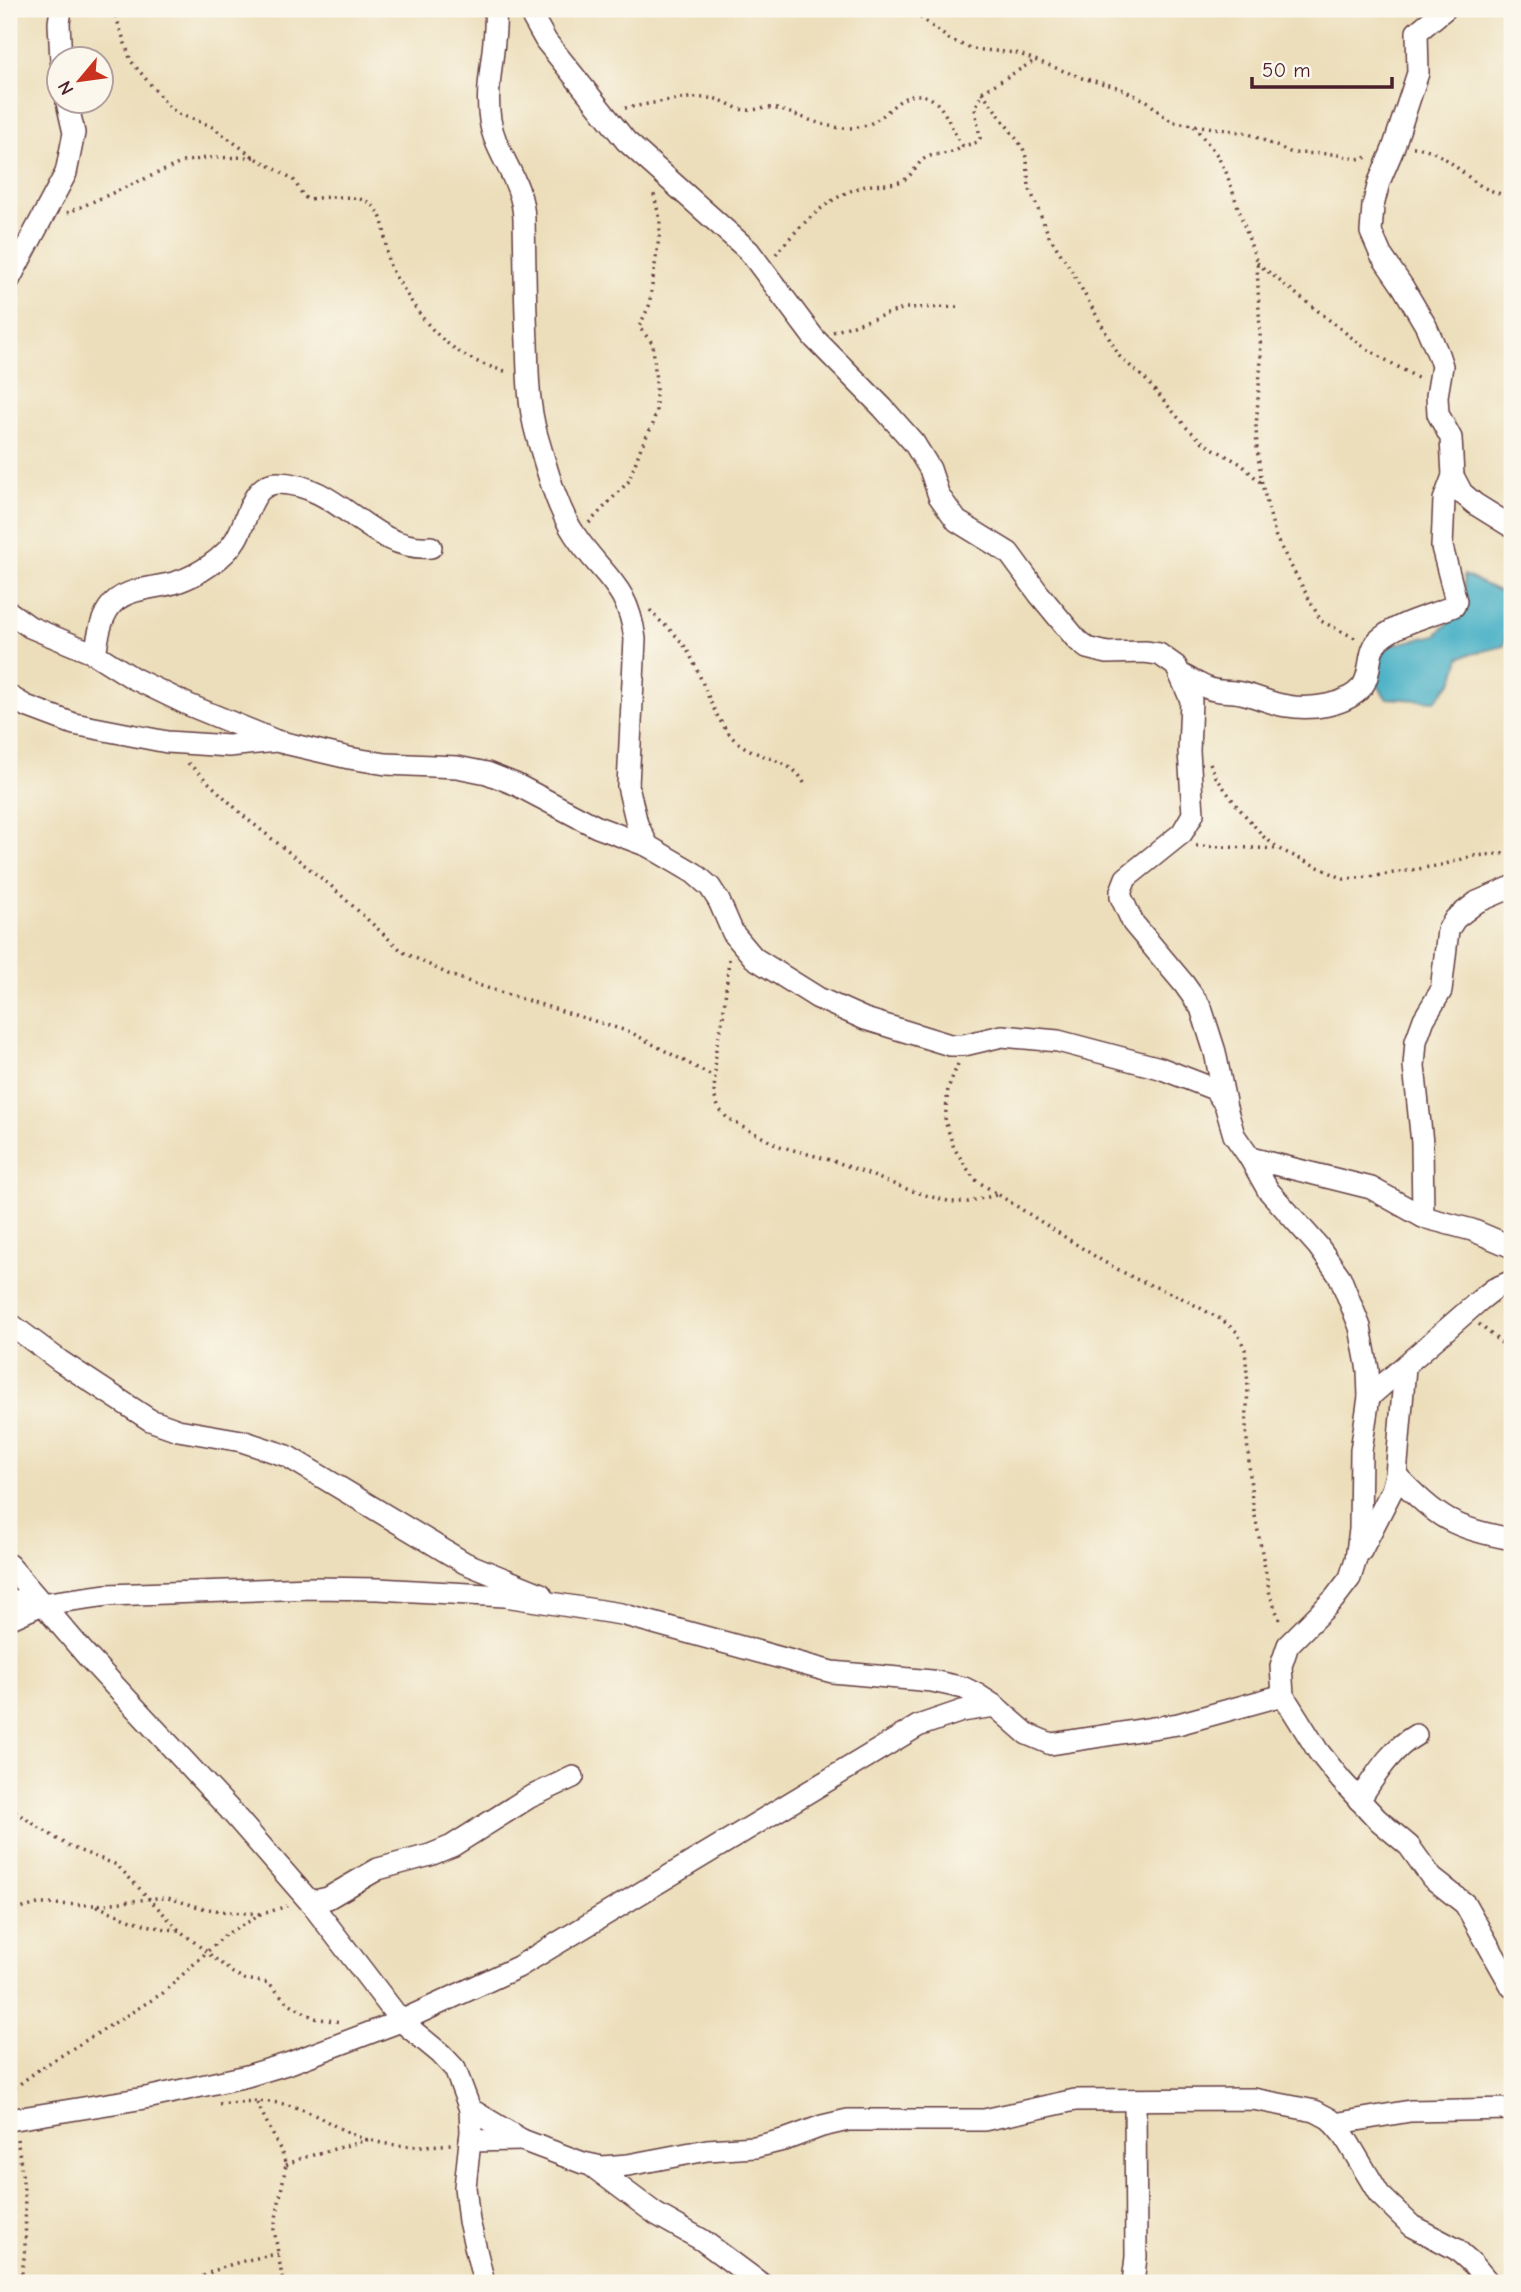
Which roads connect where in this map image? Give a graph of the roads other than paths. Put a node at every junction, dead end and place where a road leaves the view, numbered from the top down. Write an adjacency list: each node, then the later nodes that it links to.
1 (495, 9): 16 (street)
2 (528, 9): 13 (street)
3 (1446, 9): 8 (street)
4 (65, 14): 5 (street)
5 (62, 46)
6 (70, 116): 7 (street)
7 (9, 280)
8 (1453, 476): 9 (street); 13 (street)
9 (1512, 527)
10 (431, 547): 12 (street)
11 (9, 612): 12 (street)
12 (95, 654): 15 (street)
13 (1180, 674): 18 (street)
14 (9, 696): 15 (street)
15 (276, 741): 16 (street)
16 (648, 846): 18 (street)
17 (1512, 887): 20 (street)
18 (1225, 1104): 19 (street)
19 (1250, 1158): 20 (street); 25 (street)
20 (1423, 1217): 21 (street)
21 (1512, 1247)
22 (1512, 1281): 24 (street)
23 (9, 1323): 32 (street)
24 (1405, 1367): 25 (street); 26 (street)
25 (1369, 1397): 28 (street)
26 (1396, 1475): 27 (street); 28 (street)
27 (1512, 1539)
28 (1356, 1559): 34 (street)
29 (9, 1565): 31 (street)
30 (9, 1600): 31 (street)
31 (42, 1604): 32 (street); 33 (street); 39 (street)
32 (568, 1606): 35 (street)
33 (9, 1619)
34 (1283, 1695): 35 (street); 38 (street)
35 (995, 1706): 41 (street)
36 (1416, 1735): 38 (street)
37 (573, 1777): 39 (street)
38 (1359, 1800): 40 (street)
39 (310, 1902): 41 (street)
40 (1512, 1987)
41 (401, 2021): 43 (street); 45 (street)
42 (1135, 2100): 46 (street); 49 (street); 52 (street)
43 (470, 2109): 47 (street); 48 (street)
44 (1512, 2109): 46 (street)
45 (11, 2119)
46 (1334, 2124): 53 (street)
47 (522, 2140): 48 (street); 49 (street)
48 (470, 2141): 50 (street)
49 (592, 2166): 51 (street)
50 (484, 2283)
51 (760, 2283)
52 (1133, 2283)
53 (1489, 2283)

